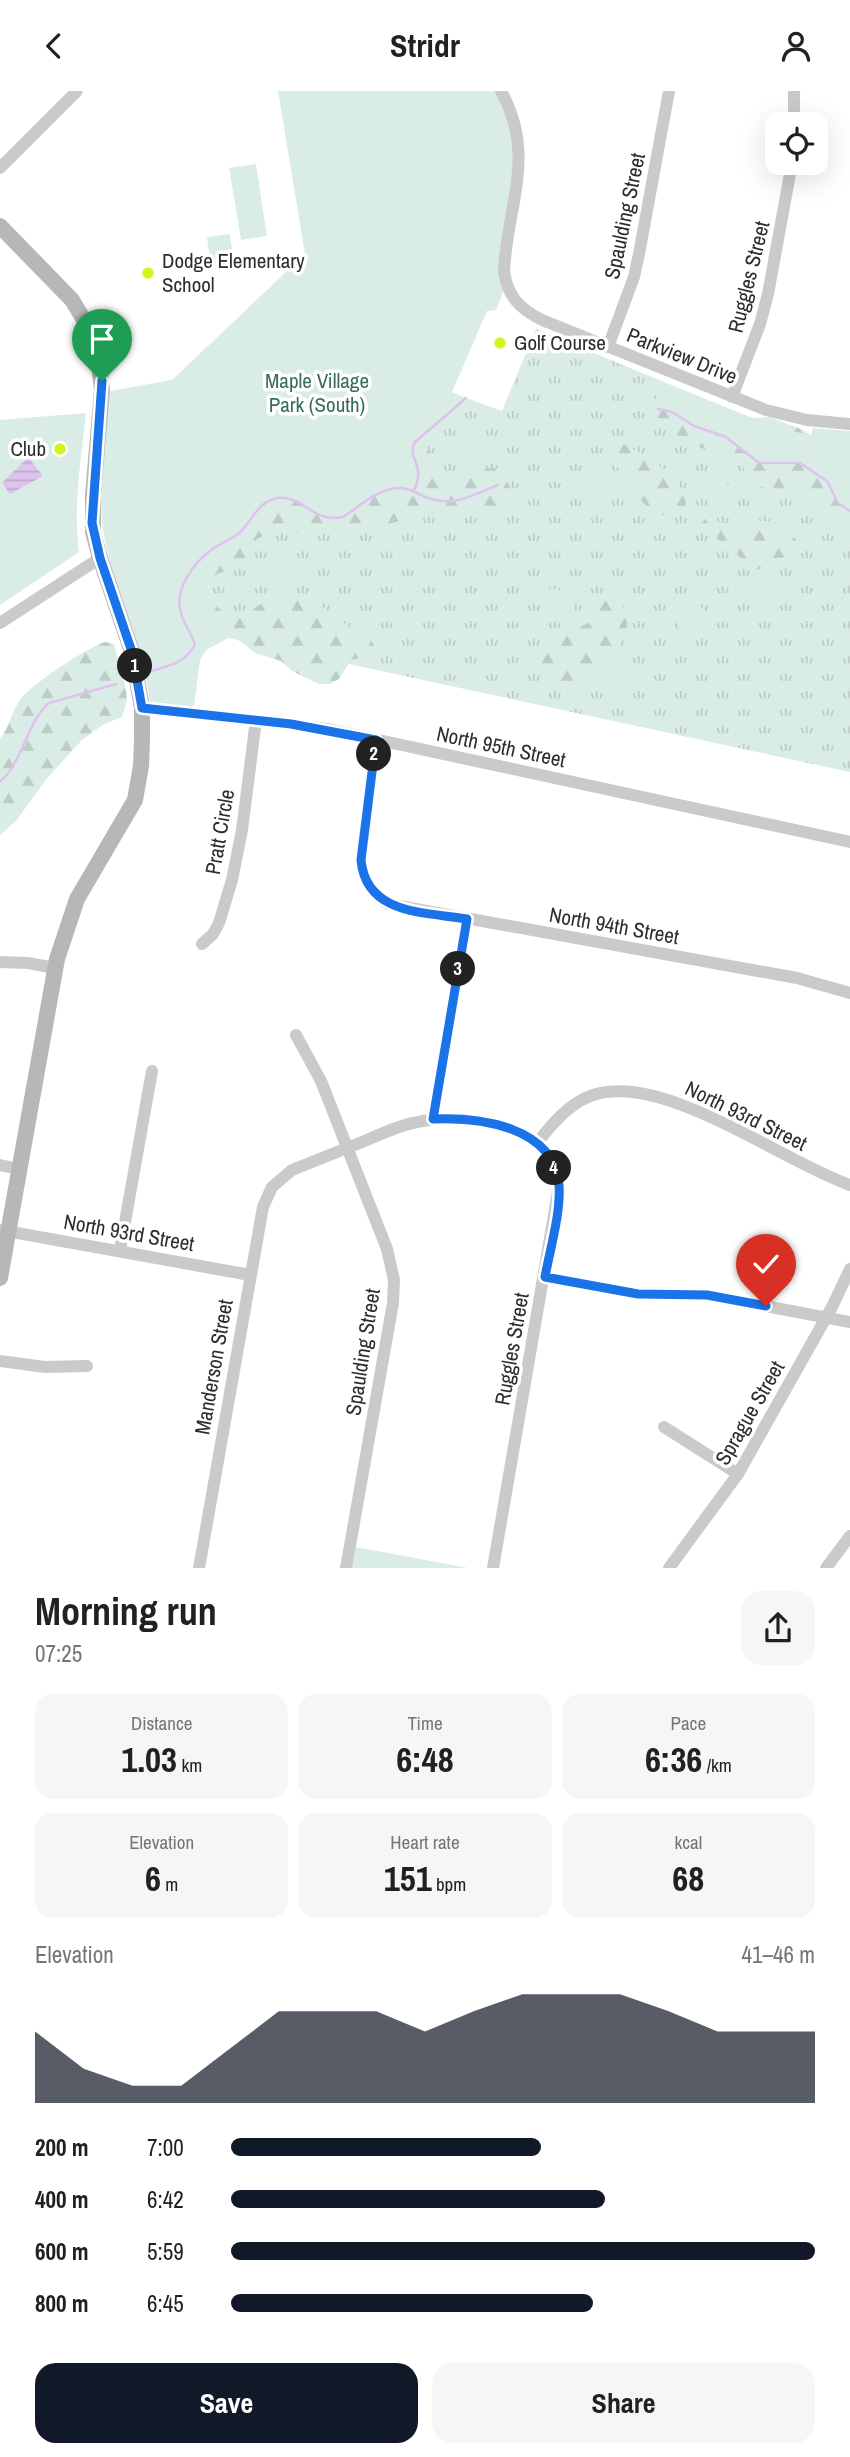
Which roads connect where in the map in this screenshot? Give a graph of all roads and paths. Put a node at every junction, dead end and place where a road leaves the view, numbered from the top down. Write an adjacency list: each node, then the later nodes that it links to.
1 (77, 91): 6 (street)
2 (501, 91): 9 (street, Parkview Drive)
3 (668, 91): 9 (street, Spaulding Street)
4 (794, 91): 5 (street)
5 (794, 112)
6 (0, 168)
7 (790, 175): 10 (street, Ruggles Street)
8 (0, 226): 12 (street)
9 (608, 347): 10 (street, Parkview Drive)
10 (732, 397): 11 (street, Parkview Drive)
11 (850, 423)
12 (100, 558): 13 (street); 14 (street)
13 (0, 623)
14 (142, 708): 15 (street, North 95th Street); 21 (street)
15 (256, 720): 16 (street, North 95th Street); 19 (street, Pratt Circle)
16 (376, 740): 17 (street, North 95th Street); 18 (street, North 94th Street)
17 (850, 842)
18 (467, 919): 22 (street, North 94th Street); 25 (street)
19 (202, 944)
20 (0, 962): 21 (street)
21 (55, 968): 29 (street)
22 (850, 993)
23 (296, 1035): 27 (street, Spaulding Street)
24 (152, 1071): 32 (street)
25 (433, 1119): 26 (street); 27 (street)
26 (537, 1143): 30 (street, North 93rd Street); 35 (street, Ruggles Street)
27 (347, 1147): 34 (street, Manderson Street); 45 (street, Spaulding Street)
28 (0, 1165): 29 (street)
29 (19, 1169): 31 (street)
30 (850, 1185)
31 (4, 1230): 32 (street, North 93rd Street); 36 (street)
32 (120, 1250): 34 (street, North 93rd Street)
33 (850, 1269): 37 (street, Sprague Street)
34 (250, 1275): 44 (street, Manderson Street)
35 (545, 1277): 37 (street); 46 (street, Ruggles Street)
36 (0, 1278)
37 (826, 1318): 38 (street); 42 (street, Sprague Street)
38 (850, 1322)
39 (0, 1361): 40 (street)
40 (86, 1366)
41 (664, 1427): 42 (street)
42 (738, 1474): 47 (street, Sprague Street)
43 (850, 1537): 48 (street)
44 (199, 1568)
45 (346, 1568)
46 (493, 1568)
47 (669, 1568)
48 (826, 1568)

